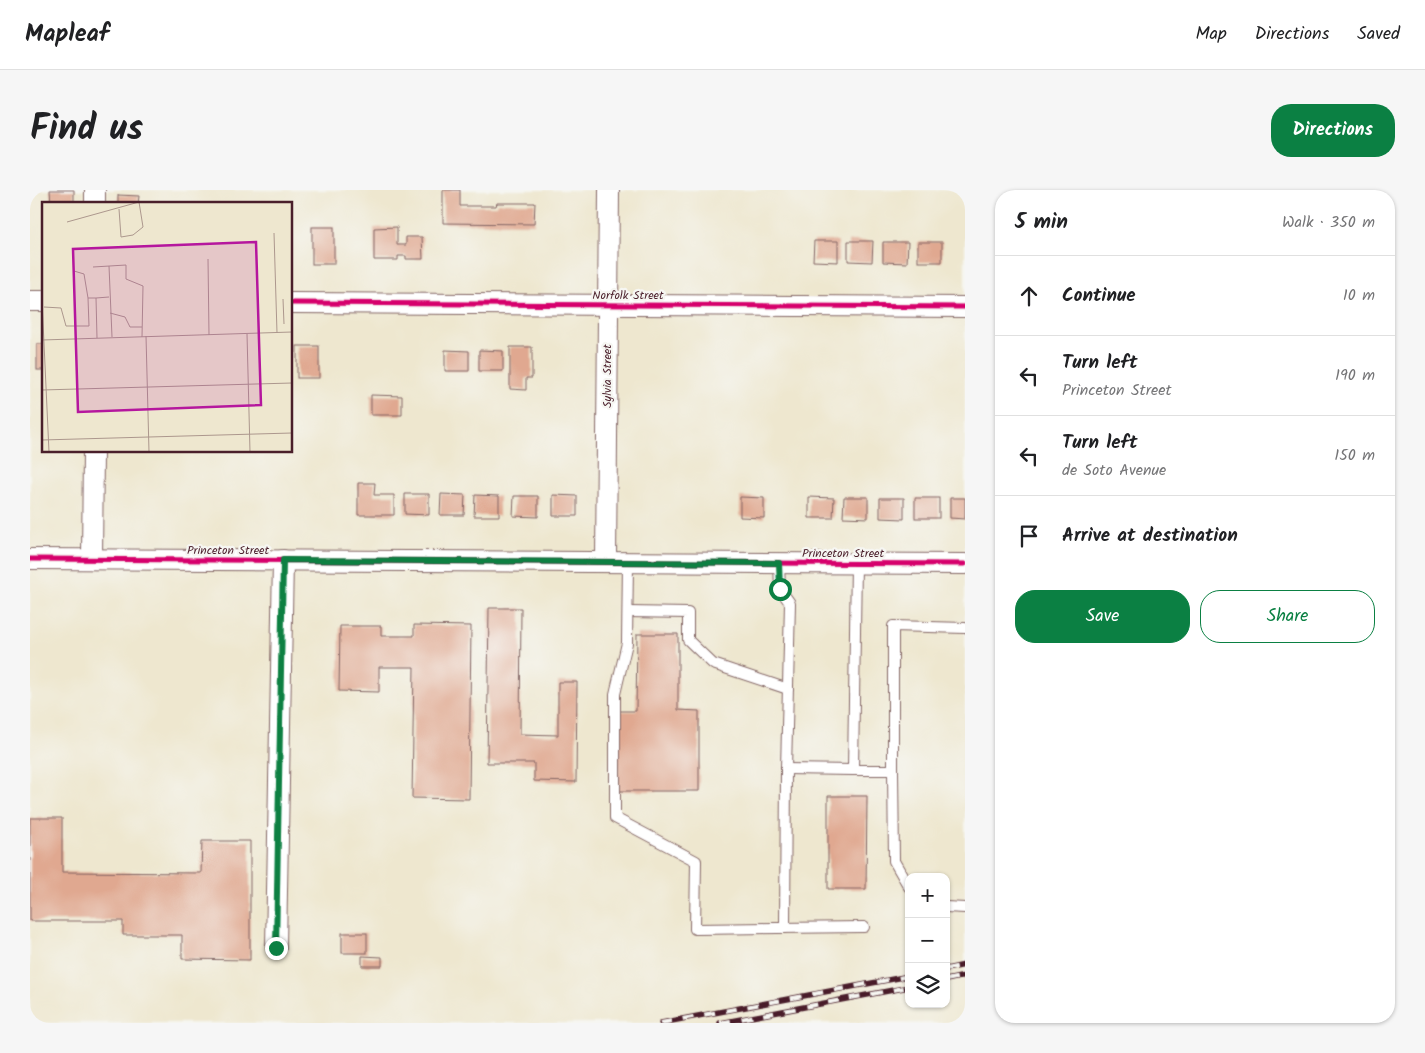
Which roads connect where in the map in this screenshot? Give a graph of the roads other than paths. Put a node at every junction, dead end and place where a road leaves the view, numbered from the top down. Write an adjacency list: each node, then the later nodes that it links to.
1 (609, 190): 3 (street, Sylvia Street)
2 (292, 303): 3 (street, Norfolk Street)
3 (608, 305): 4 (street, Norfolk Street); 9 (street, Sylvia Street)
4 (965, 307)
5 (93, 452): 7 (street)
6 (30, 559): 7 (street, Princeton Street)
7 (92, 559): 8 (street, Princeton Street)
8 (283, 560): 9 (street, Princeton Street); 25 (street)
9 (606, 562): 10 (street, Princeton Street)
10 (628, 562): 11 (street, Princeton Street); 14 (lane)
11 (779, 563): 12 (street, Princeton Street); 16 (lane)
12 (856, 563): 13 (street, Princeton Street); 18 (lane)
13 (965, 564)
14 (628, 612): 16 (lane); 24 (lane)
15 (965, 628): 19 (lane)
16 (788, 689): 17 (lane)
17 (786, 769): 18 (lane); 24 (lane)
18 (854, 770): 19 (lane)
19 (893, 770): 20 (lane)
20 (905, 881)
21 (950, 906): 22 (lane)
22 (965, 908)
23 (864, 927): 24 (lane)
24 (785, 928)
25 (276, 948)

